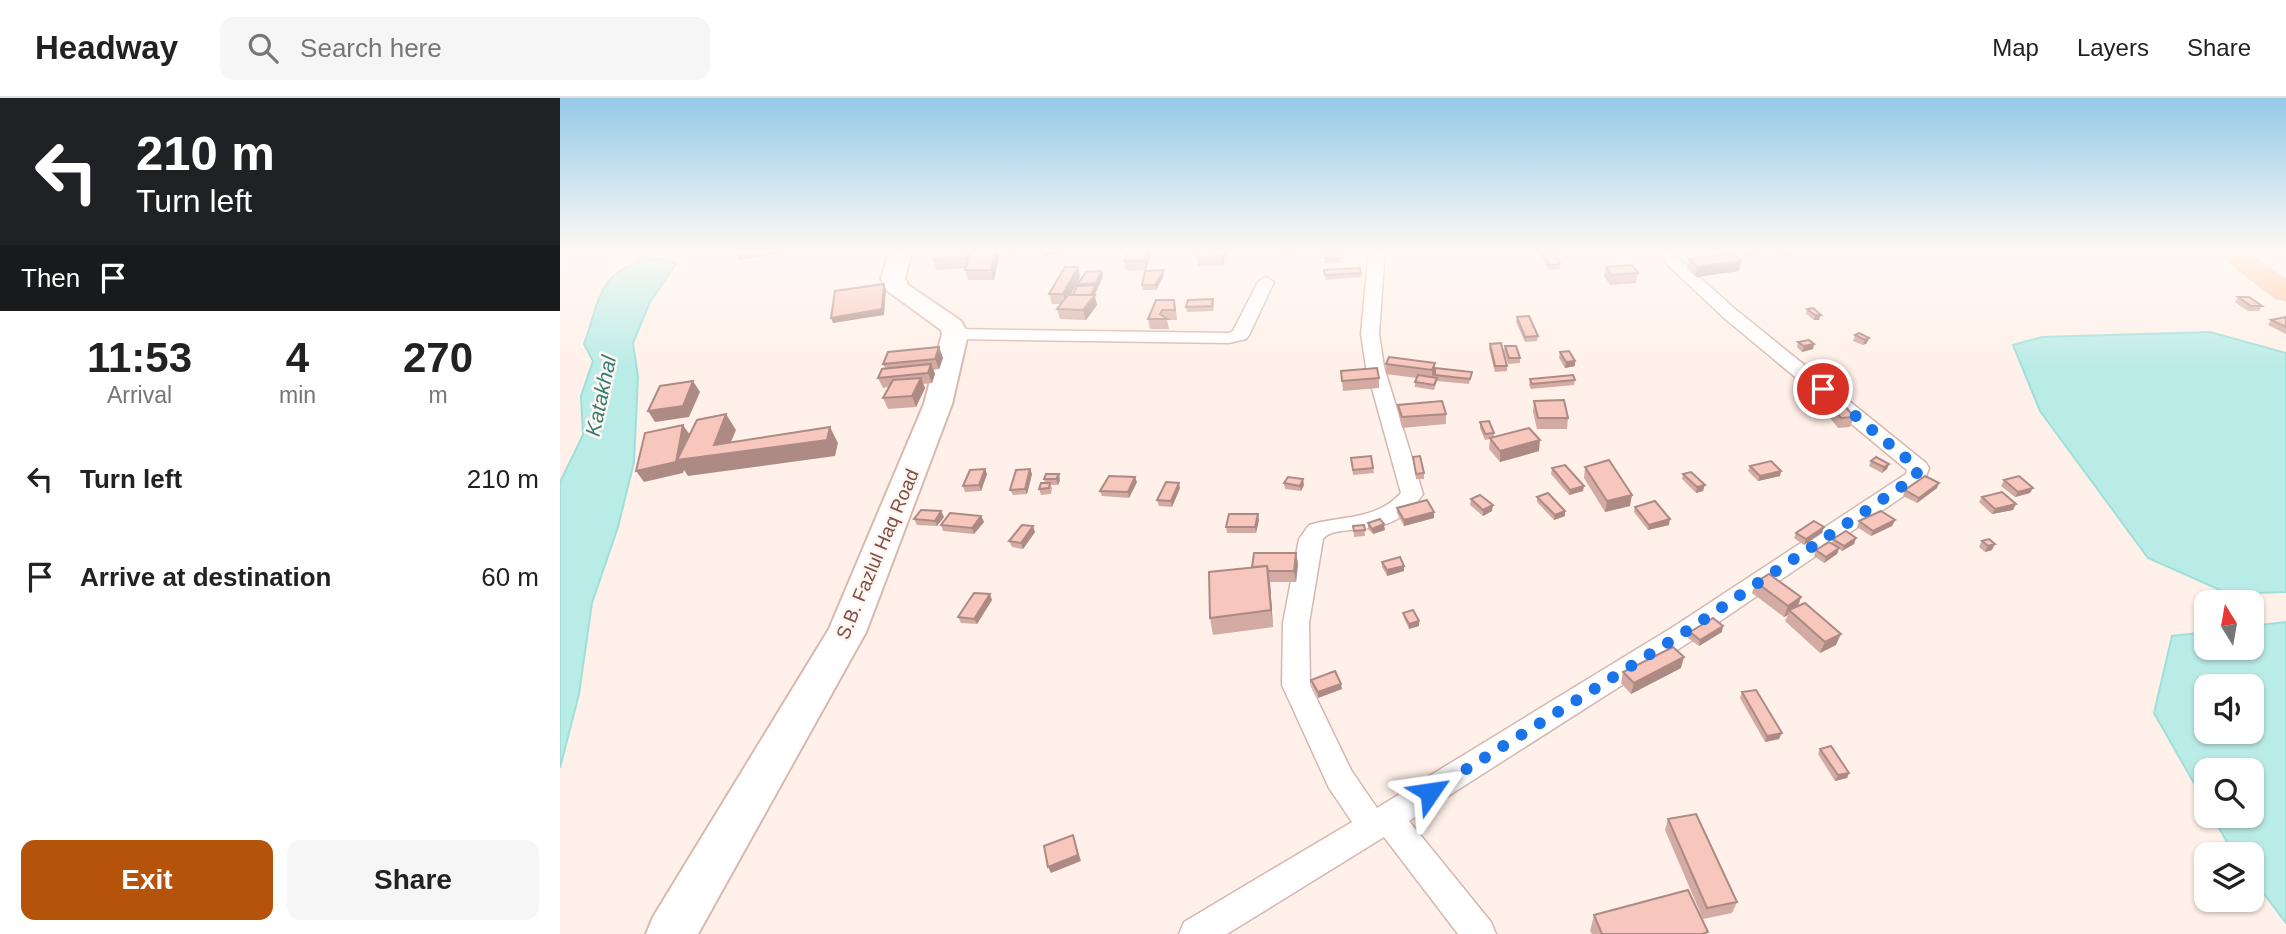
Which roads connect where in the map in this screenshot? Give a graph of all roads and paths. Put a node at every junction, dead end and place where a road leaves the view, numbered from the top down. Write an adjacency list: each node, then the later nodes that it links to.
1 (897, 289): 5 (main road)
2 (1263, 289): 5 (street)
3 (1374, 289): 6 (street)
4 (1704, 289): 6 (street)
5 (955, 334): 7 (main road, S.B. Fazlul Haq Road)
6 (1380, 822): 8 (street); 9 (street)
7 (671, 934)
8 (1196, 934)
9 (1479, 934)

